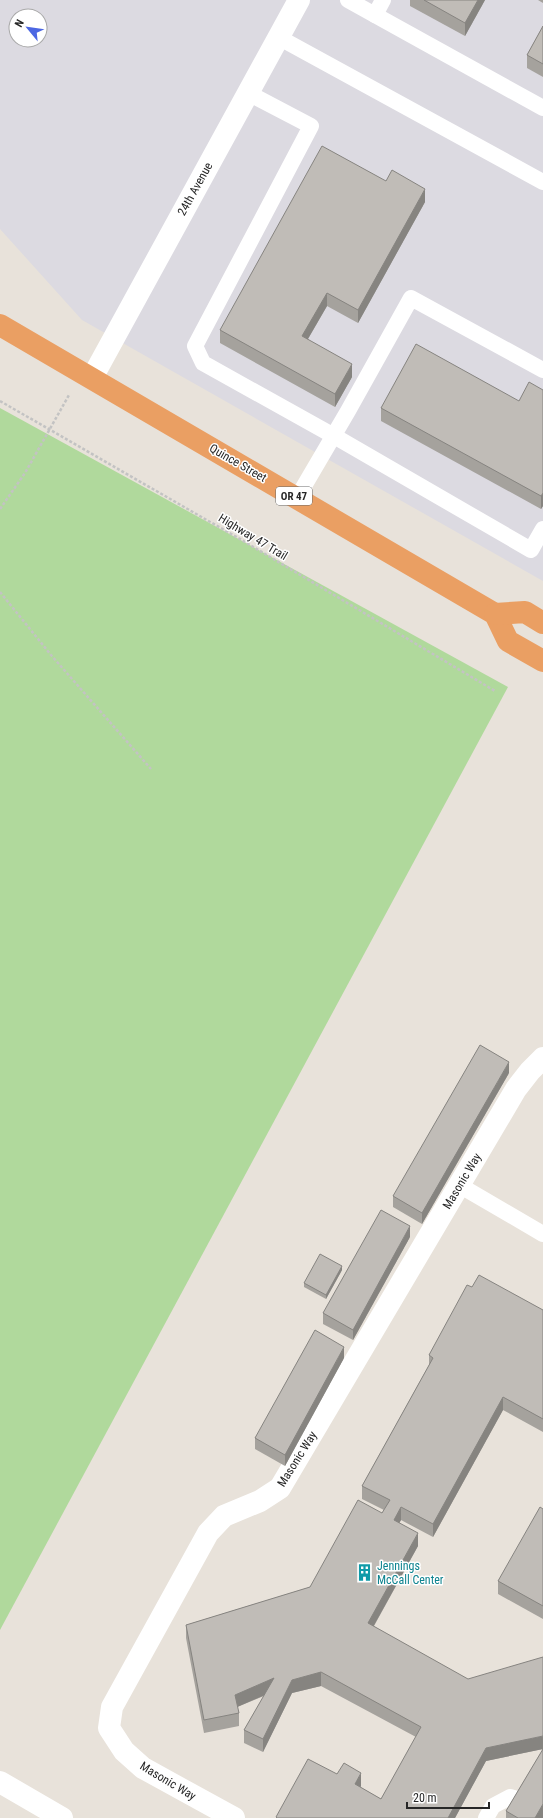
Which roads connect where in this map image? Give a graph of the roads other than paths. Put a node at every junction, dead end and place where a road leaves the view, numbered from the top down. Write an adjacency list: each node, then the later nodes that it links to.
1 (299, 0): 5 (street, 24th Avenue)
2 (348, 0): 4 (lane)
3 (383, 0): 4 (lane)
4 (375, 15): 7 (lane)
5 (278, 37): 6 (street, 24th Avenue); 8 (lane)
6 (248, 93): 11 (street, 24th Avenue); 12 (lane)
7 (543, 108)
8 (543, 182)
9 (0, 325): 11 (highway, Quince Street / OR 47)
10 (543, 370): 12 (lane)
11 (87, 375): 13 (highway, Quince Street / OR 47)
12 (334, 436): 13 (lane); 14 (lane)
13 (297, 498): 15 (highway, Quince Street / OR 47)
14 (543, 529)
15 (495, 614): 16 (highway); 17 (highway)
16 (543, 623)
17 (543, 661)
18 (543, 1058): 19 (street, Masonic Way)
19 (459, 1185): 20 (lane); 24 (street, Masonic Way)
20 (543, 1234)
21 (0, 1782): 23 (street)
22 (521, 1800): 25 (lane)
23 (62, 1818)
24 (234, 1818)
25 (486, 1818)

